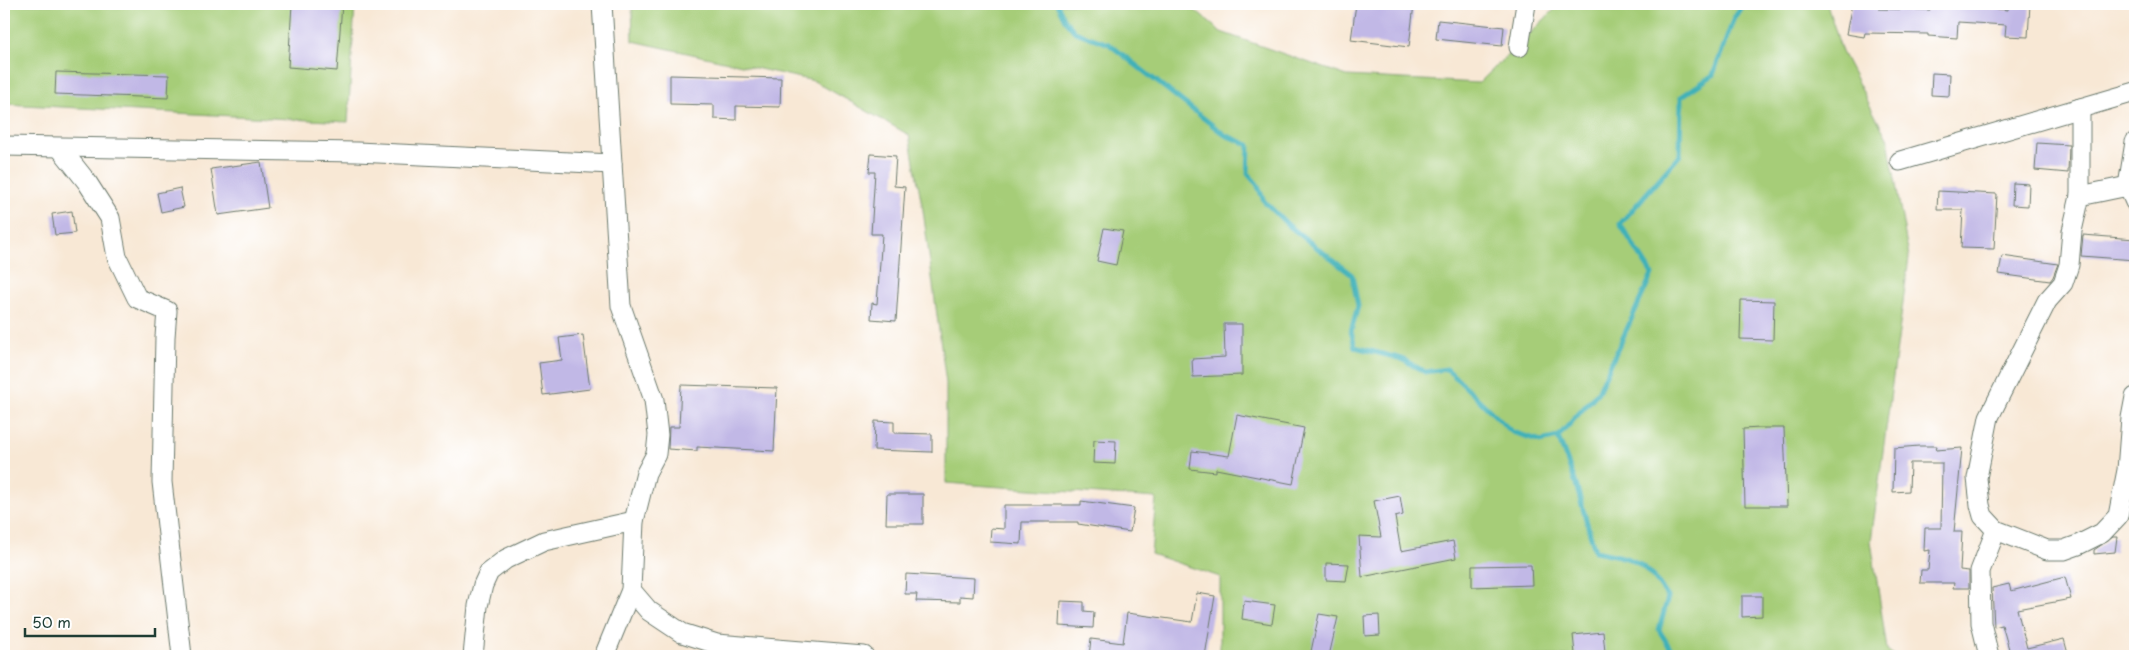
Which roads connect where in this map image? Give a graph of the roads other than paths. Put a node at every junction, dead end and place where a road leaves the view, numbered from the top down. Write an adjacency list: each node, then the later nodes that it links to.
1 (602, 4): 10 (street)
2 (1526, 4): 3 (street)
3 (1519, 48)
4 (2135, 92): 5 (street)
5 (2080, 108): 9 (street); 12 (street)
6 (2135, 142): 11 (street)
7 (4, 146): 8 (street)
8 (60, 148): 10 (street); 17 (street)
9 (1900, 161)
10 (612, 164): 14 (street)
11 (2132, 194): 12 (street)
12 (2080, 196): 15 (street)
13 (2135, 397): 15 (street)
14 (634, 521): 16 (street); 18 (street)
15 (1996, 530): 21 (street)
16 (631, 590): 19 (street); 20 (street)
17 (182, 656)
18 (473, 656)
19 (604, 656)
20 (864, 656)
21 (1989, 656)

